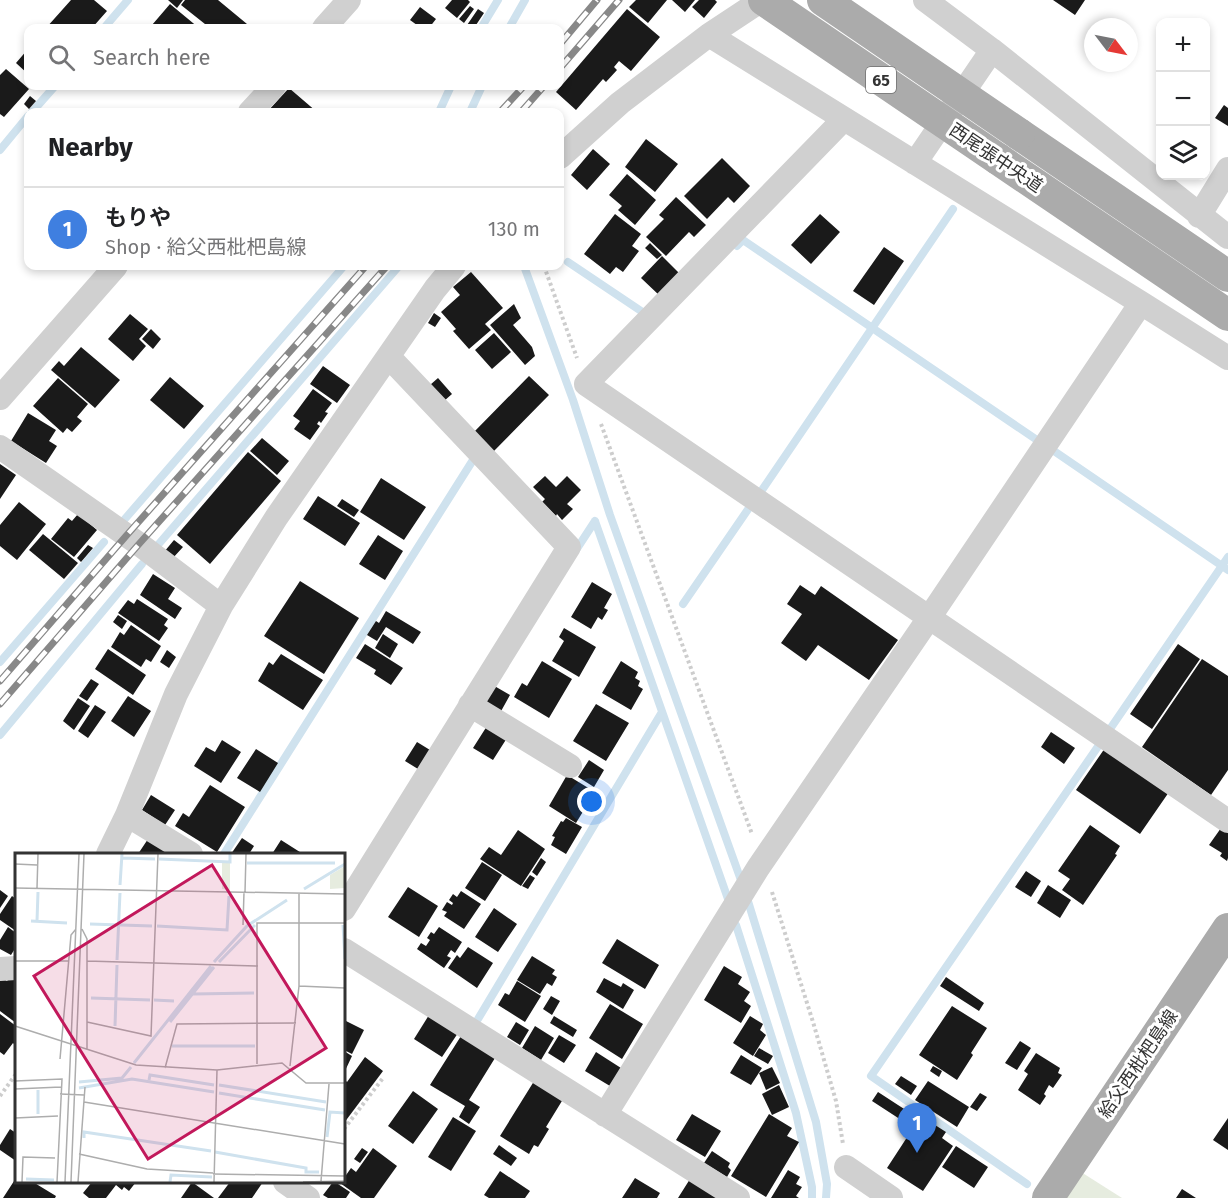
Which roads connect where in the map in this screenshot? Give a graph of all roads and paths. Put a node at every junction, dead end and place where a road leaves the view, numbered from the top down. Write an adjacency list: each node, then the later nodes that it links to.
1 (349, 0): 5 (street)
2 (763, 0): 6 (street); 21 (main road, 西尾張中央道 / 65, bridge)
3 (823, 0): 19 (main road, 西尾張中央道 / 65, bridge)
4 (925, 0): 7 (street)
5 (328, 24)
6 (709, 35): 10 (street); 11 (street)
7 (992, 50): 12 (street); 14 (street)
8 (270, 90): 9 (street)
9 (254, 108)
10 (844, 119): 12 (street); 24 (street)
11 (564, 153)
12 (915, 163): 20 (street)
13 (1228, 169): 14 (street)
14 (1199, 216): 15 (street)
15 (1228, 237)
16 (112, 270): 25 (street)
17 (451, 270): 22 (street)
18 (545, 270): 24 (path)
19 (1228, 276)
20 (1141, 303): 23 (street); 28 (street)
21 (1228, 315)
22 (389, 357): 27 (street); 29 (street)
23 (1228, 358)
24 (586, 384): 28 (street); 35 (path)
25 (0, 398)
26 (0, 447): 27 (street)
27 (221, 606): 31 (street)
28 (929, 618): 32 (street); 35 (street)
29 (470, 705): 30 (street); 36 (street)
30 (570, 766)
31 (127, 814): 33 (street); 34 (street)
32 (1228, 821)
33 (109, 853)
34 (188, 853)
35 (760, 864): 44 (street); 46 (path)
36 (345, 907)
37 (1228, 929): 51 (main road, 給父西枇杷島線)
38 (345, 951): 44 (street)
39 (15, 968): 40 (street)
40 (0, 969)
41 (15, 1075): 43 (path)
42 (383, 1078): 45 (path)
43 (0, 1096)
44 (605, 1115): 49 (street)
45 (345, 1128)
46 (846, 1167): 50 (street)
47 (286, 1183): 48 (street)
48 (308, 1198)
49 (738, 1198)
50 (891, 1198)
51 (1048, 1198)

